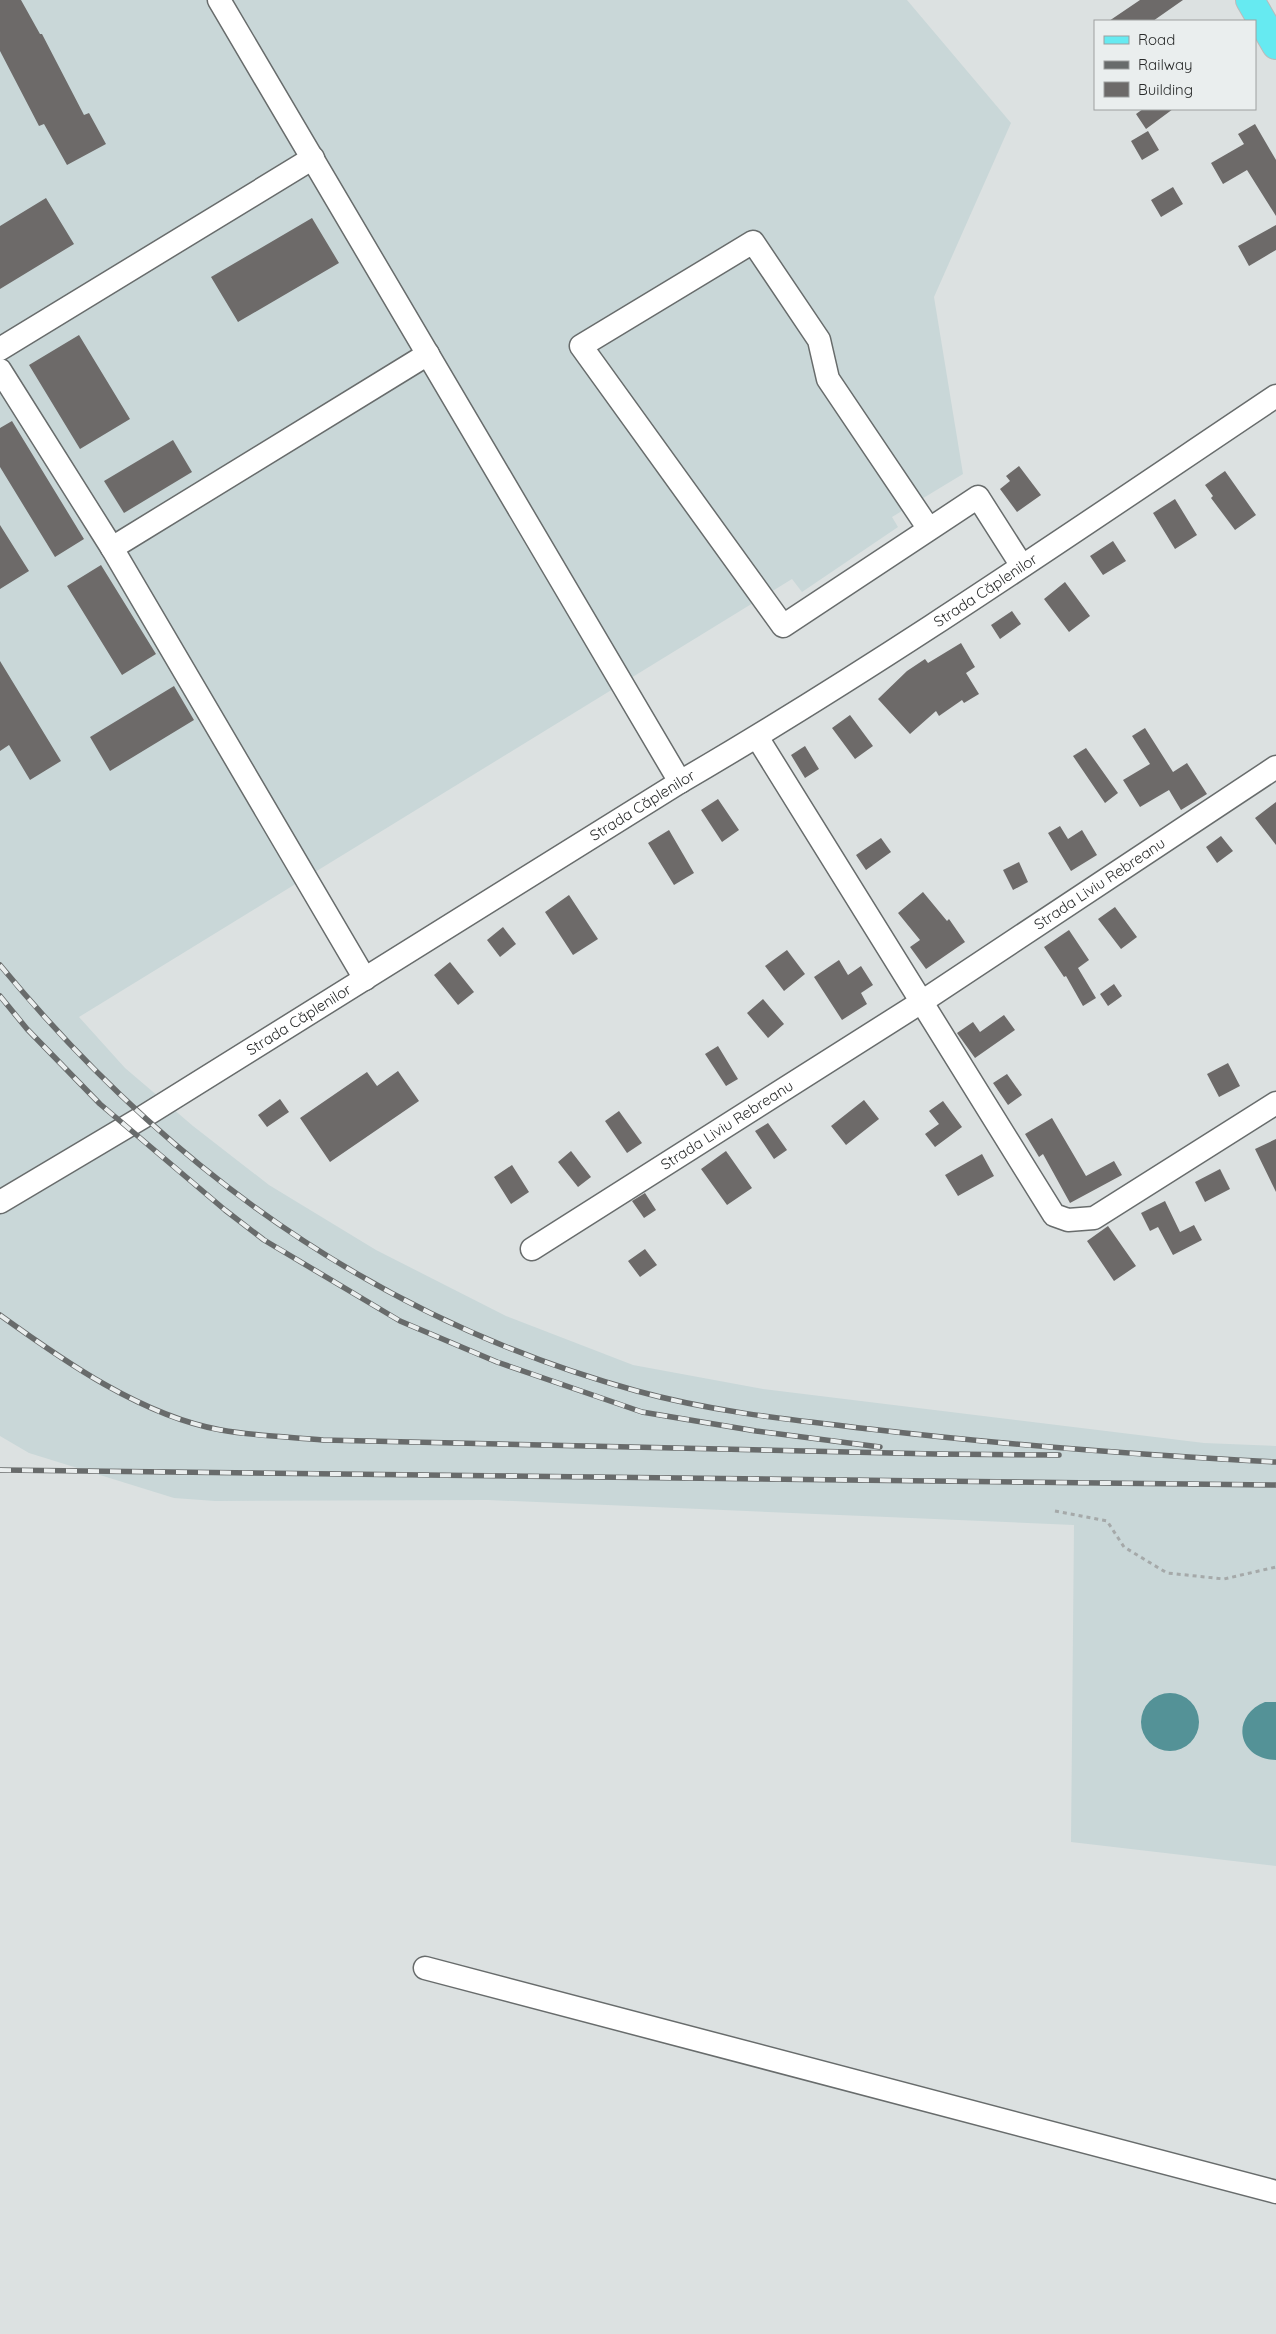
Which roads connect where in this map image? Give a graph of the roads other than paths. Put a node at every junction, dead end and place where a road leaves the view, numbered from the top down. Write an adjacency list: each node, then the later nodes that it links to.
1 (219, 0): 4 (street)
2 (1250, 0): 3 (main road)
3 (1276, 46)
4 (313, 158): 5 (street); 6 (street)
5 (0, 349)
6 (428, 354): 10 (street); 14 (street)
7 (0, 370): 10 (street)
8 (1276, 396): 11 (street, Strada Căplenilor)
9 (929, 529): 9 (street); 11 (street)
10 (112, 548): 15 (street)
11 (1022, 566): 12 (street, Strada Căplenilor)
12 (757, 737): 14 (street, Strada Căplenilor); 16 (street)
13 (1276, 767): 16 (street, Strada Liviu Rebreanu)
14 (680, 782): 15 (street, Strada Căplenilor)
15 (365, 979): 18 (street, Strada Căplenilor)
16 (922, 1001): 17 (street); 19 (street, Strada Liviu Rebreanu)
17 (1276, 1104)
18 (0, 1202)
19 (532, 1249)
20 (425, 1968): 21 (street)
21 (1276, 2192)

